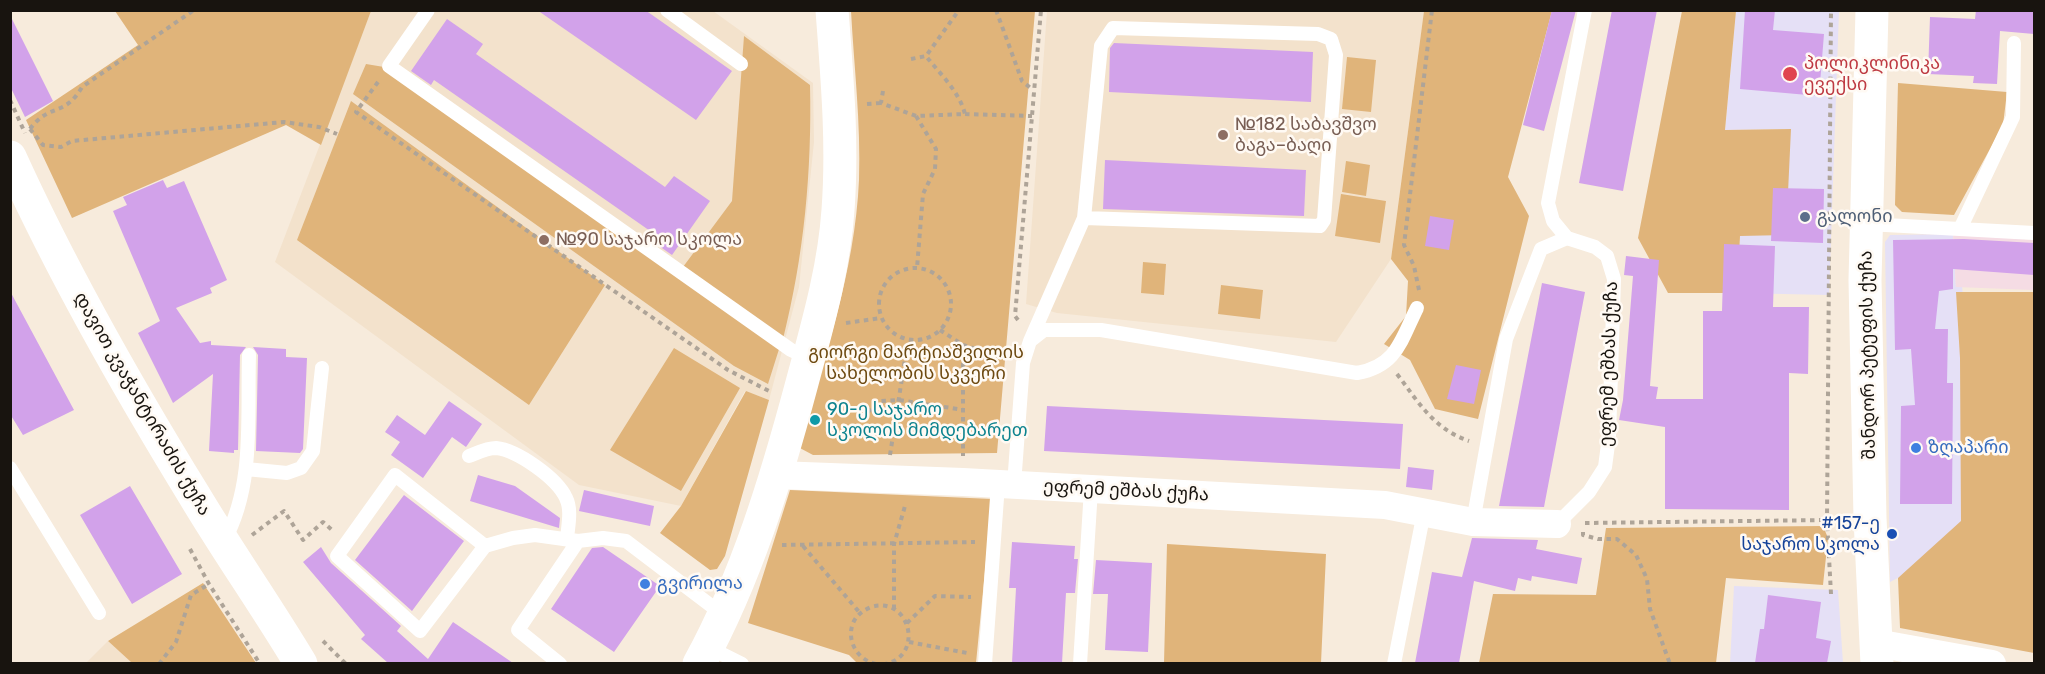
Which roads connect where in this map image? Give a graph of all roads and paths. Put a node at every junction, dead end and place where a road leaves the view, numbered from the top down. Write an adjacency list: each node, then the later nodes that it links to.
1 (194, 10): 23 (path)
2 (428, 10): 16 (lane)
3 (667, 10): 15 (lane)
4 (832, 10): 38 (street)
5 (959, 10): 13 (path)
6 (996, 10): 17 (path)
7 (1041, 10): 17 (path)
8 (1432, 10): 32 (path)
9 (1585, 10): 30 (lane)
10 (1831, 10): 56 (path)
11 (1872, 10): 27 (street, შანდორ პეტეფის ქუჩა)
12 (2014, 43): 28 (lane)
13 (926, 56): 14 (path); 20 (path)
14 (911, 59)
15 (741, 64)
16 (389, 66): 38 (lane); 43 (path)
17 (1034, 90): 22 (path)
18 (884, 91): 21 (path)
19 (10, 100): 23 (path)
20 (965, 114): 21 (path); 22 (path)
21 (916, 116): 31 (path)
22 (1032, 116): 35 (path)
23 (30, 129): 24 (path)
24 (336, 134)
25 (10, 157): 62 (street, დავით კვაჭანტირაძის ქუჩა)
26 (1084, 218): 26 (lane); 35 (lane)
27 (1867, 224): 28 (lane); 76 (street, შანდორ პეტეფის ქუჩა)
28 (1960, 229): 29 (lane)
29 (2034, 233)
30 (1567, 238): 46 (lane); 59 (lane, ეფრემ ეშბას ქუჩა)
31 (917, 268): 33 (path); 34 (path)
32 (1417, 308): 39 (lane)
33 (940, 330): 34 (path); 36 (path)
34 (908, 340): 42 (path)
35 (1030, 341): 39 (lane); 40 (lane)
36 (963, 345): 40 (path); 44 (path)
37 (249, 355): 49 (lane)
38 (808, 358): 43 (street)
39 (1388, 362): 46 (path)
40 (1023, 363): 53 (lane)
41 (322, 368): 49 (lane)
42 (899, 400): 44 (path); 45 (path); 51 (path)
43 (796, 405): 50 (street)
44 (964, 410): 52 (path)
45 (868, 412)
46 (1488, 442): 58 (lane)
47 (469, 456): 60 (lane)
48 (10, 468): 71 (lane)
49 (246, 469): 62 (lane)
50 (777, 475): 51 (street, ეფრემ ეშბას ქუჩა); 64 (street)
51 (900, 480): 52 (street, ეფრემ ეშბას ქუჩა); 63 (path)
52 (963, 482): 53 (street, ეფრემ ეშბას ქუჩა)
53 (1006, 485): 54 (street, ეფრემ ეშბას ქუჩა); 61 (lane)
54 (1091, 489): 55 (street, ეფრემ ეშბას ქუჩა); 86 (lane)
55 (1424, 512): 58 (street, ეფრემ ეშბას ქუჩა); 89 (lane)
56 (1827, 520): 68 (path); 90 (path)
57 (323, 522): 62 (path)
58 (1473, 522): 59 (street, ეფრემ ეშბას ქუჩა)
59 (1557, 524)
60 (573, 540): 66 (lane); 75 (lane); 81 (lane)
61 (994, 541): 63 (path); 69 (lane)
62 (233, 542): 77 (street, დავით კვაჭანტირაძის ქუჩა)
63 (894, 544): 65 (path); 70 (path)
64 (753, 545): 65 (path); 75 (street)
65 (802, 545): 72 (path)
66 (485, 546): 66 (lane)
67 (209, 584): 80 (path)
68 (1831, 594)
69 (990, 598): 73 (path); 79 (lane)
70 (894, 609): 72 (path); 73 (path)
71 (99, 613)
72 (860, 613): 83 (path)
73 (908, 623): 74 (path)
74 (909, 642): 78 (path); 79 (path)
75 (706, 643): 82 (lane)
76 (1877, 653): 91 (street)
77 (301, 657)
78 (898, 658): 84 (path); 85 (path)
79 (985, 660)
80 (159, 663)
81 (560, 663)
82 (742, 663)
83 (876, 663)
84 (885, 663)
85 (901, 663)
86 (1080, 663)
87 (1099, 663): 88 (path)
88 (1128, 663)
89 (1394, 663)
90 (1670, 663)
91 (1992, 663)

